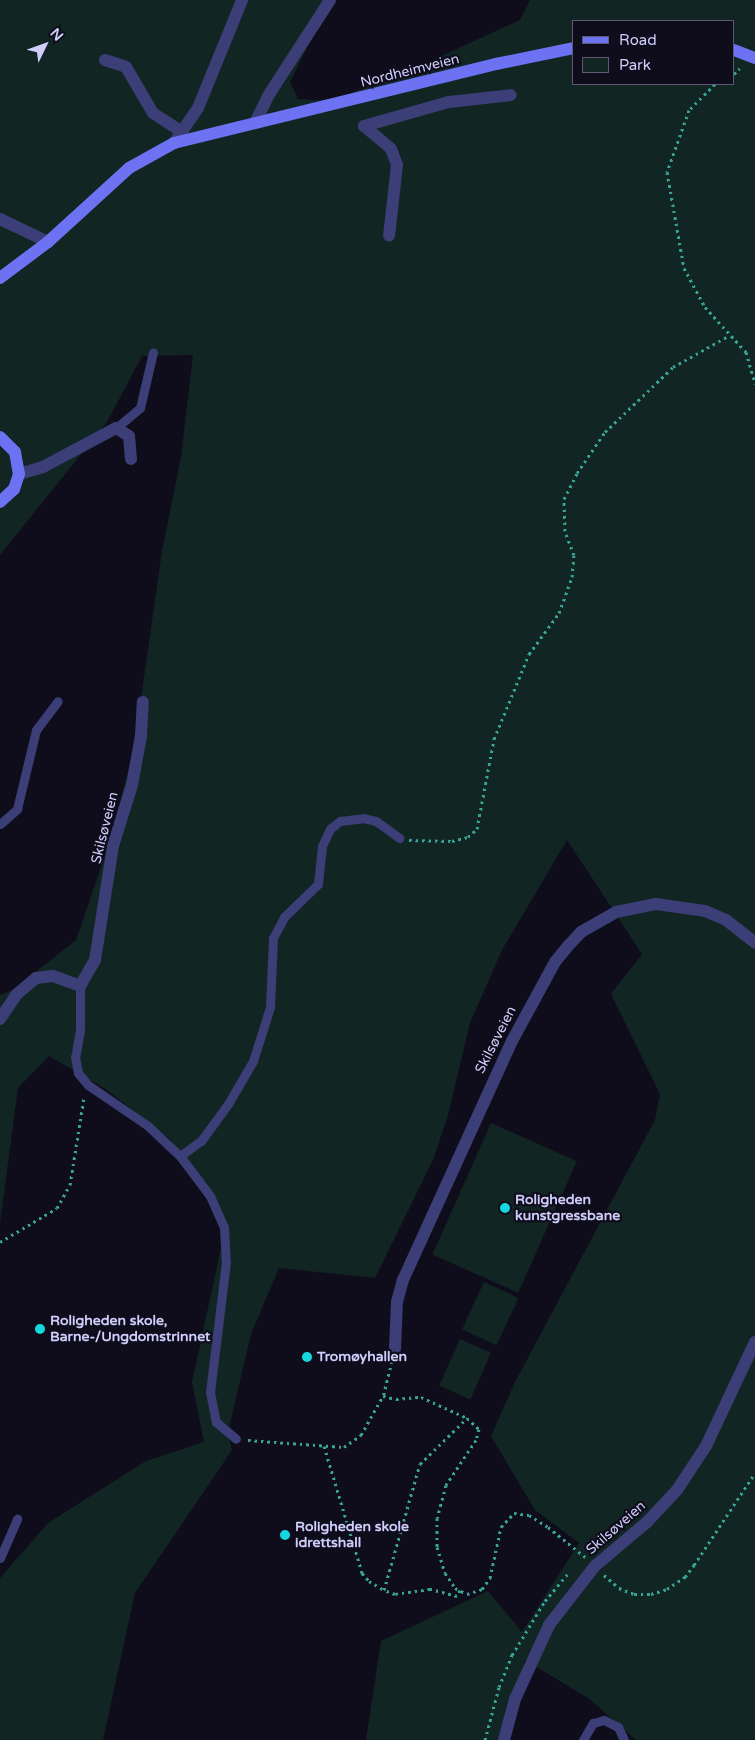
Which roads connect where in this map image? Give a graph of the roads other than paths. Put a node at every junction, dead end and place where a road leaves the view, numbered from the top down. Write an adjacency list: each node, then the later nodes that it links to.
1 (242, 0): 9 (street)
2 (330, 0): 8 (street)
3 (572, 48): 8 (main road, Nordheimveien)
4 (735, 50): 5 (main road)
5 (755, 58)
6 (105, 60): 9 (street)
7 (511, 95): 12 (street)
8 (255, 123): 10 (main road, Nordheimveien)
9 (181, 131): 10 (street)
10 (174, 143): 13 (main road, Nordheimveien)
11 (0, 219): 13 (street)
12 (389, 236)
13 (48, 242): 14 (main road, Nordheimveien)
14 (0, 278)
15 (153, 352): 16 (lane)
16 (116, 428): 18 (street); 19 (street)
17 (0, 437): 19 (main road)
18 (131, 459)
19 (19, 474): 20 (main road)
20 (0, 502)
21 (58, 700): 23 (lane)
22 (143, 702): 26 (street, Skilsøveien)
23 (0, 824)
24 (400, 838): 28 (lane)
25 (755, 943): 30 (street, Skilsøveien)
26 (80, 986): 27 (street); 28 (lane, Skilsøveien)
27 (0, 1019)
28 (180, 1156): 31 (lane, Skilsøveien)
29 (755, 1342): 34 (street, Skilsøveien)
30 (395, 1349)
31 (236, 1439)
32 (17, 1519): 33 (lane)
33 (0, 1558)
34 (504, 1740)
35 (583, 1740): 36 (lane)
36 (624, 1740)

